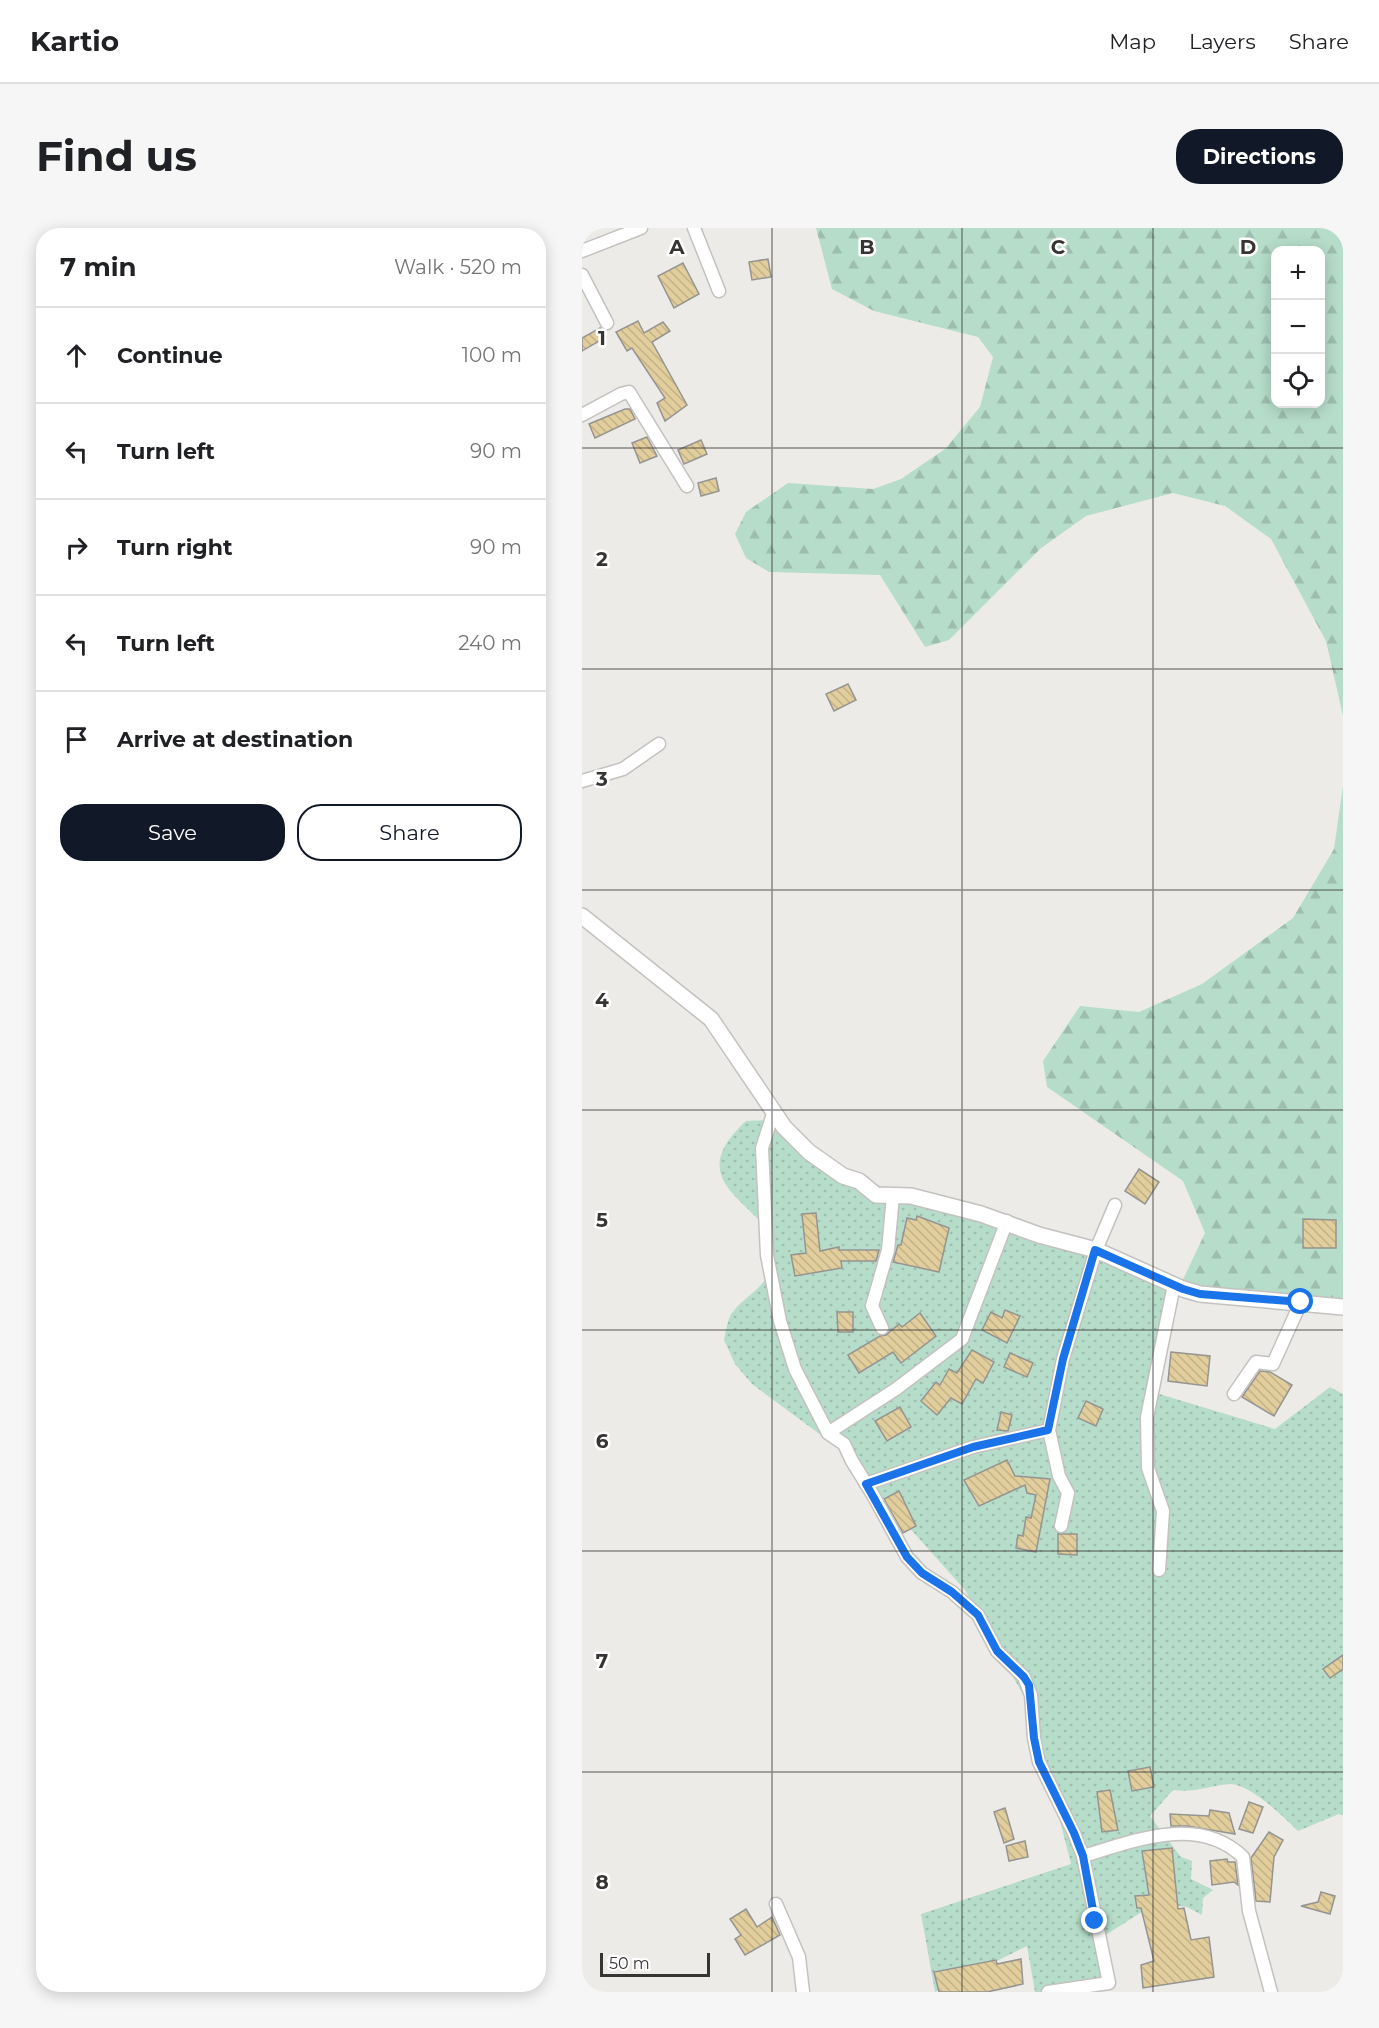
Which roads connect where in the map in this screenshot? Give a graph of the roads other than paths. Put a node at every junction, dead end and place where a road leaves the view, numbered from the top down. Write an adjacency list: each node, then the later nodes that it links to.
1 (641, 228): 3 (street)
2 (694, 228): 5 (street)
3 (582, 251)
4 (582, 275): 6 (street)
5 (719, 291)
6 (607, 323)
7 (582, 415): 8 (street)
8 (687, 486)
9 (659, 744): 10 (street)
10 (582, 781)
11 (584, 921): 12 (street)
12 (773, 1114): 13 (street); 23 (street)
13 (893, 1196): 15 (street); 20 (street)
14 (1115, 1205): 16 (street)
15 (1007, 1221): 16 (street); 23 (street)
16 (1095, 1250): 17 (street); 22 (street)
17 (1174, 1285): 18 (street); 26 (street)
18 (1301, 1302): 19 (street); 21 (street)
19 (1343, 1307)
20 (882, 1328)
21 (1234, 1394)
22 (1048, 1430): 24 (street); 25 (street)
23 (828, 1433): 24 (street)
24 (866, 1484): 27 (street)
25 (1061, 1526)
26 (1159, 1570)
27 (1083, 1856): 29 (street); 32 (street)
28 (776, 1904): 30 (street)
29 (1110, 1988): 31 (street)
30 (802, 1992)
31 (1048, 1992)
32 (1271, 1992)

